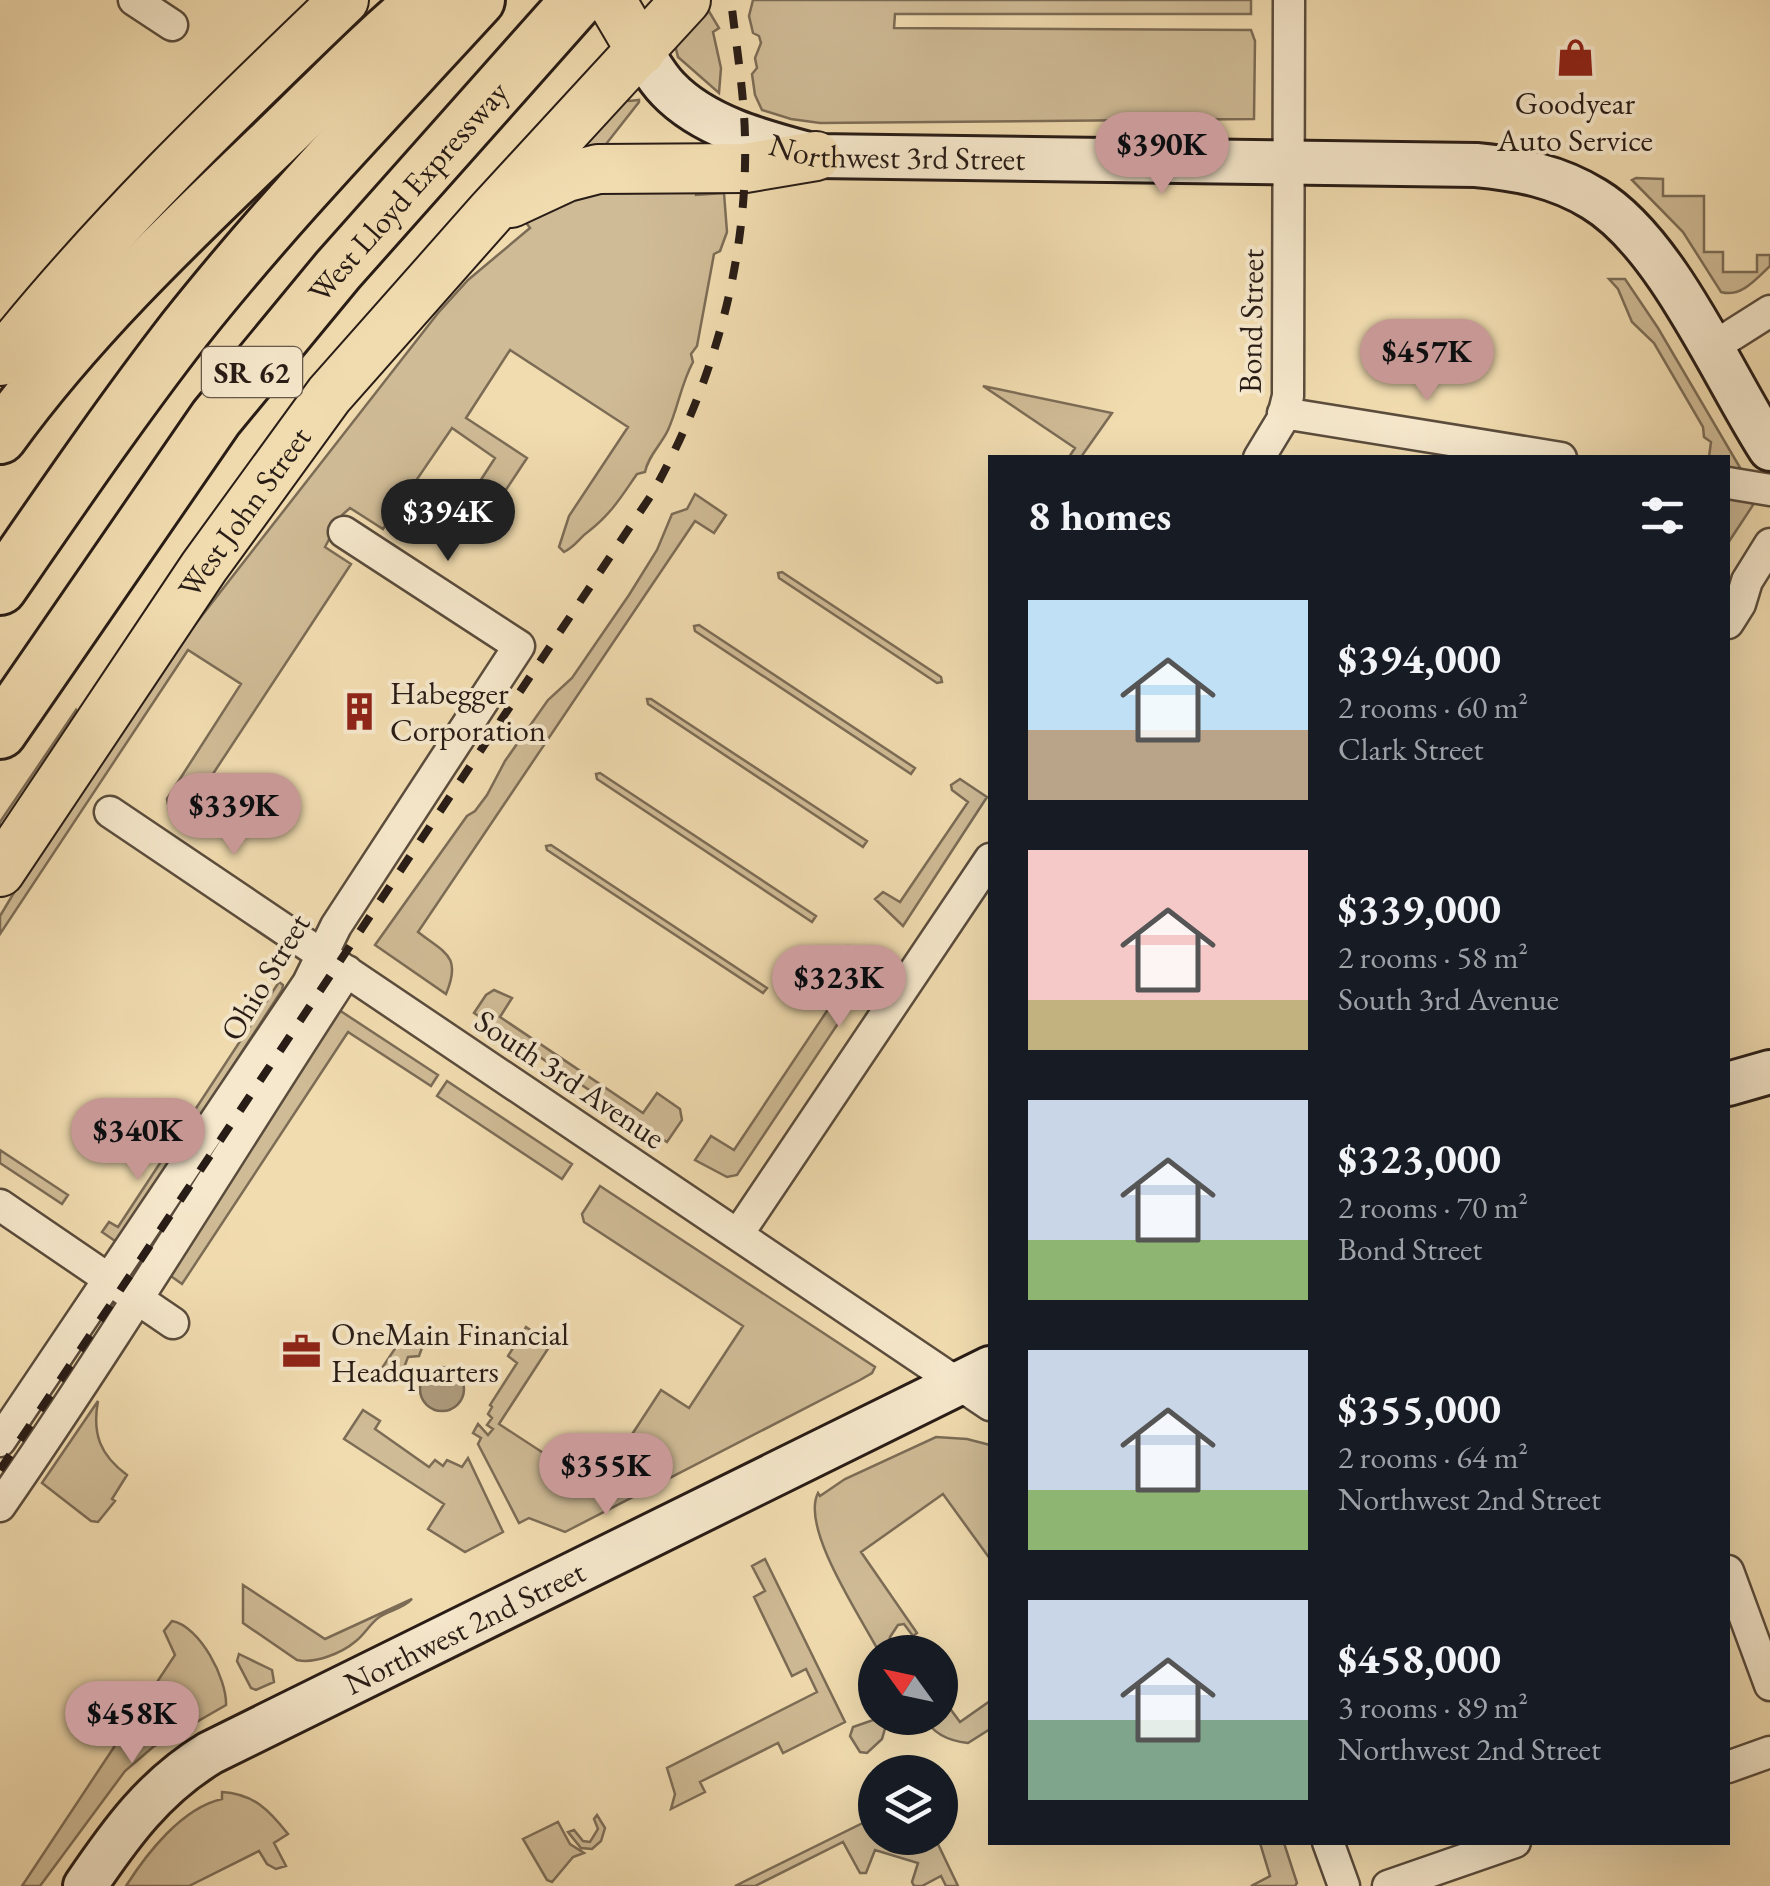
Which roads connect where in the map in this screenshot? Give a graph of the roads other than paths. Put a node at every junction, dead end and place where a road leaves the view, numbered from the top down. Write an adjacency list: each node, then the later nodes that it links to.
1 (134, 0): 9 (street)
2 (344, 0): 16 (main road)
3 (478, 0): 27 (highway, SR 62)
4 (578, 0): 29 (highway, West Lloyd Expressway / SR 62)
5 (611, 0): 10 (main road)
6 (686, 0): 10 (main road, West John Street)
7 (1289, 0): 12 (street, Bond Street)
8 (415, 8): 18 (highway)
9 (172, 25)
10 (640, 51): 11 (main road, Northwest 3rd Street); 13 (main road, West John Street)
11 (816, 156): 12 (main road, Northwest 3rd Street); 13 (main road)
12 (1288, 162): 15 (main road, Northwest 3rd Street); 17 (street, Bond Street)
13 (490, 212): 32 (main road, West John Street)
14 (1770, 312): 15 (street)
15 (1710, 349): 19 (main road, Northwest 3rd Street)
16 (0, 361)
17 (1283, 413): 20 (street, Bond Street); 21 (street)
18 (0, 437)
19 (1770, 449)
20 (1262, 455)
21 (1542, 455)
22 (1730, 484): 23 (street)
23 (1770, 490)
24 (344, 532): 33 (street, Ohio Street)
25 (1770, 544): 28 (street)
26 (1770, 586): 28 (street)
27 (0, 588)
28 (1734, 614)
29 (0, 732)
30 (110, 812): 33 (street, South 3rd Avenue)
31 (988, 862): 37 (street)
32 (0, 872)
33 (336, 963): 37 (street, South 3rd Avenue); 38 (street, Ohio Street); 39 (street, Ohio Street)
34 (1770, 1072): 35 (main road)
35 (1730, 1083)
36 (0, 1205): 38 (street)
37 (738, 1234): 41 (street, South 3rd Avenue)
38 (108, 1279): 39 (street); 42 (street, Ohio Street)
39 (137, 1299): 40 (street); 43 (street, Ohio Street)
40 (172, 1324)
41 (980, 1386): 50 (main road, Northwest 2nd Street)
42 (0, 1441)
43 (0, 1506)
44 (1730, 1575): 45 (street)
45 (1770, 1685)
46 (1770, 1752): 47 (street)
47 (1730, 1766)
48 (1329, 1845): 51 (street)
49 (1507, 1845): 52 (street)
50 (85, 1886)
51 (1344, 1886)
52 (1388, 1886)

